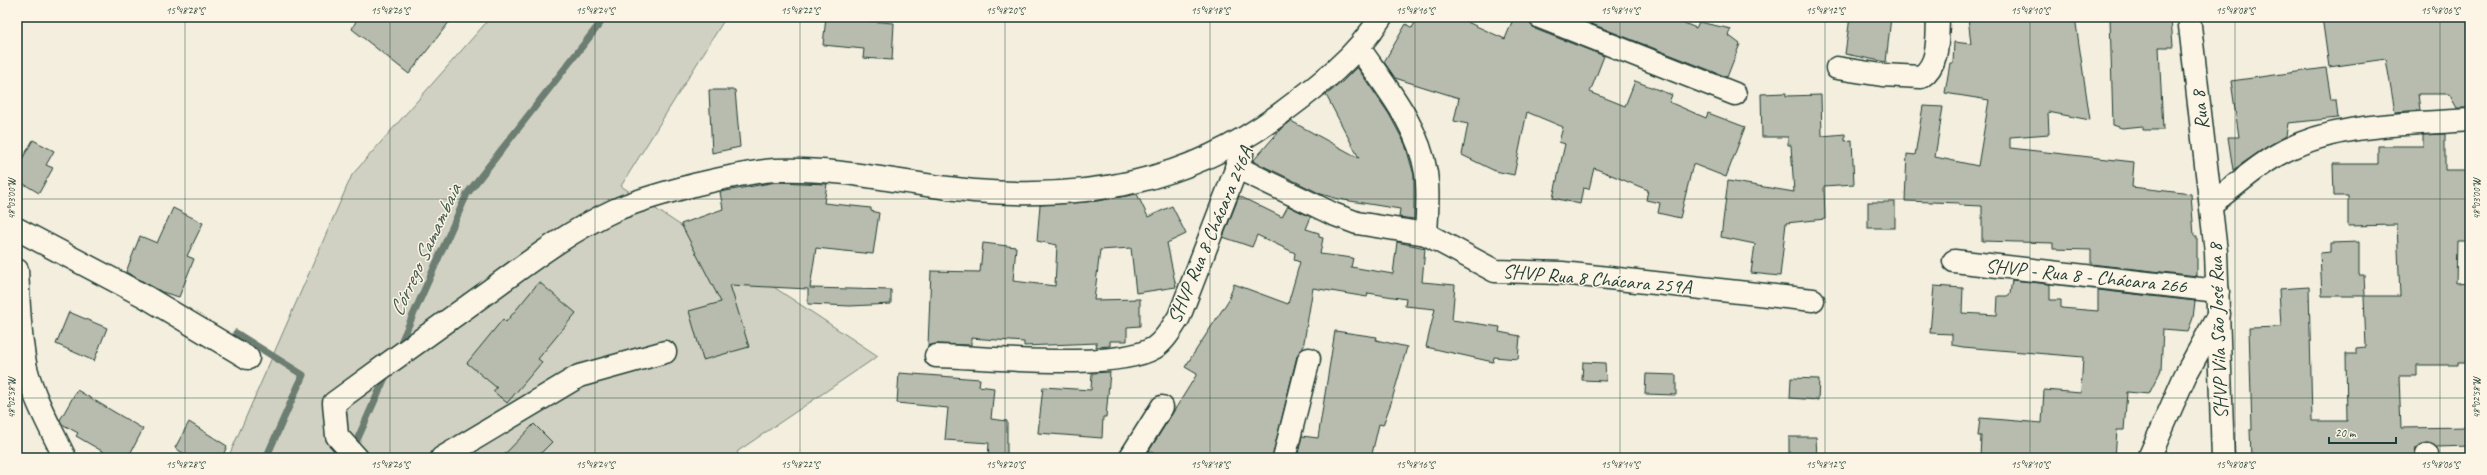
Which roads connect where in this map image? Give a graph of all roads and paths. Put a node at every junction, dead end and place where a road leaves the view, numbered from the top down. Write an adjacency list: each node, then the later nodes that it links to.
1 (1381, 17): 5 (street)
2 (1540, 17): 7 (street)
3 (1938, 17): 6 (street)
4 (2188, 17): 11 (street, Rua 8)
5 (1359, 48): 9 (street); 13 (street)
6 (1837, 68)
7 (1736, 94)
8 (2470, 120): 11 (street)
9 (1251, 136): 10 (street, SHVP Rua 8 Chácara 246A); 25 (street)
10 (1236, 167): 13 (street, SHVP Rua 8 Chácara 259A); 20 (street, SHVP Rua 8 Chácara 246A)
11 (2211, 204): 16 (street, SHVP Vila São José Rua 8)
12 (17, 229): 21 (street)
13 (1426, 234): 17 (street, SHVP Rua 8 Chácara 259A)
14 (1954, 261): 16 (street, SHVP - Rua 8 - Chácara 266)
15 (17, 270): 24 (street)
16 (2218, 290): 18 (street, SHVP Vila São José Rua 8)
17 (1813, 300)
18 (2219, 313): 29 (street); 30 (street, SHVP Vila São José Rua 8)
19 (665, 352): 26 (street)
20 (936, 356)
21 (248, 358)
22 (1309, 359): 28 (street)
23 (1162, 407): 27 (street)
24 (65, 458)
25 (358, 458)
26 (442, 458)
27 (1130, 458)
28 (1284, 458)
29 (2149, 458)
30 (2223, 458)

